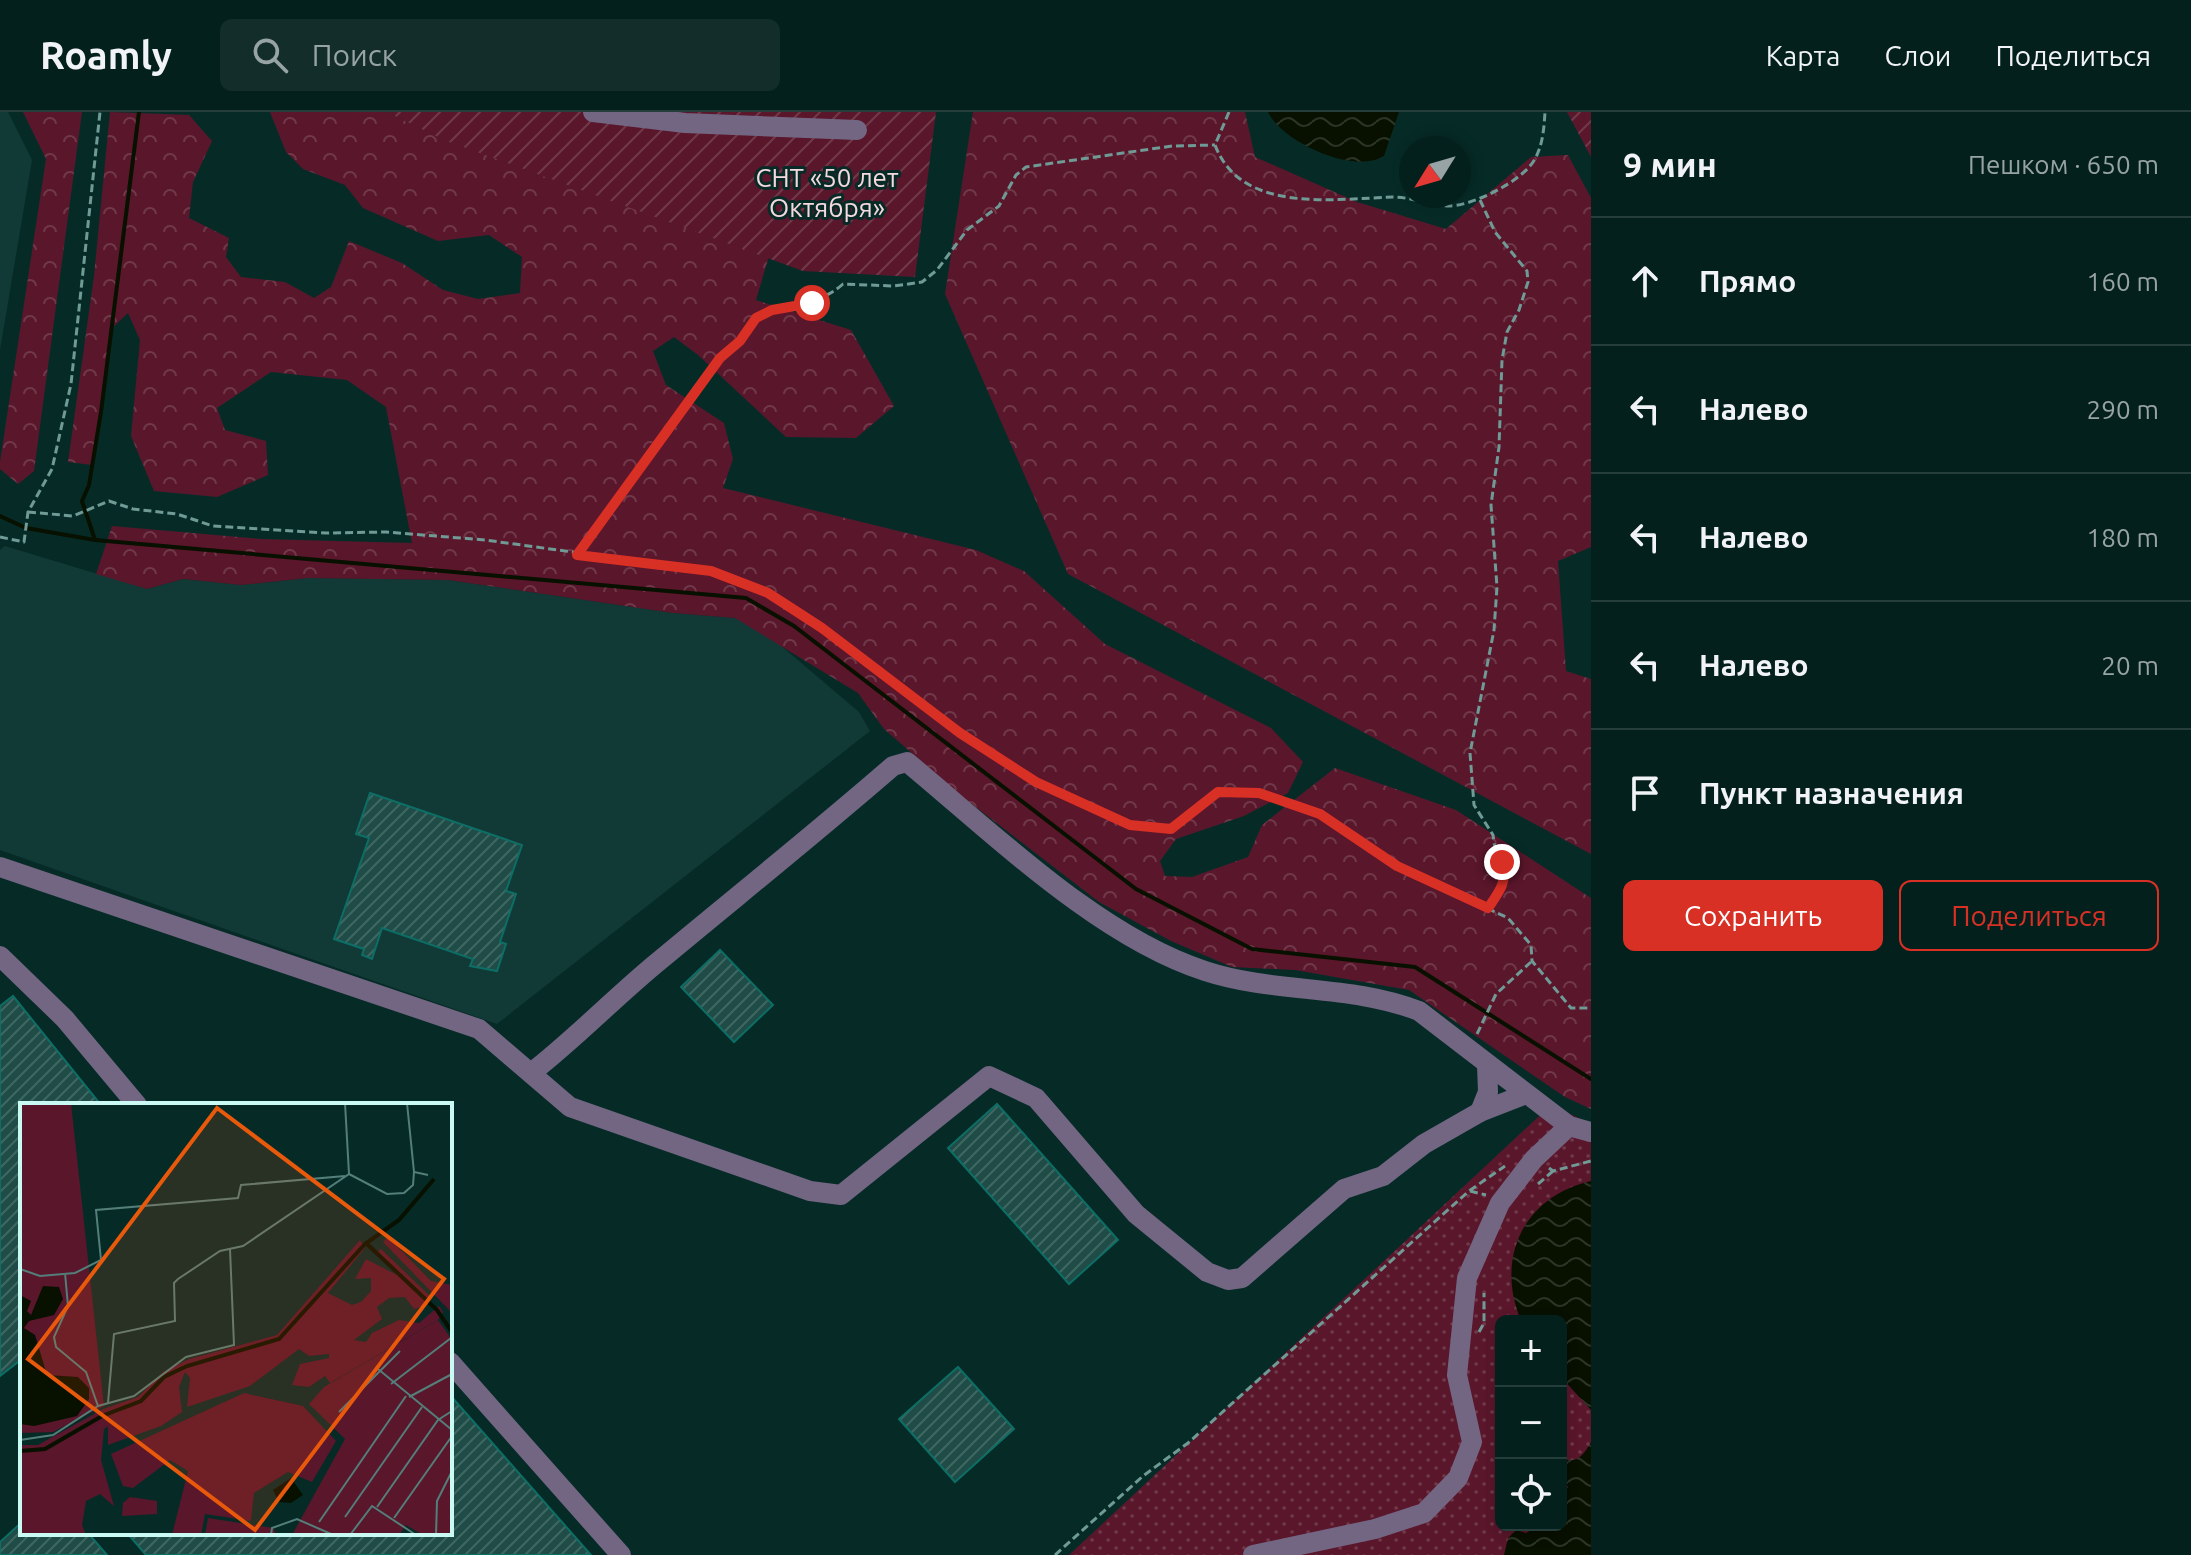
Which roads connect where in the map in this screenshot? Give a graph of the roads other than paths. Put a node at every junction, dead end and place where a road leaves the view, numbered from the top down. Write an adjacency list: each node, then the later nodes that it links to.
1 (593, 112): 2 (street)
2 (857, 130)
3 (0, 867): 6 (street)
4 (0, 956): 8 (street)
5 (1487, 1065): 6 (street); 7 (street); 9 (street)
6 (531, 1073): 9 (street)
7 (1526, 1094): 9 (street); 10 (street)
8 (135, 1103)
9 (1480, 1112)
10 (1569, 1126): 11 (street); 14 (street)
11 (1591, 1132)
12 (452, 1364): 13 (street)
13 (621, 1555)
14 (1253, 1555)

